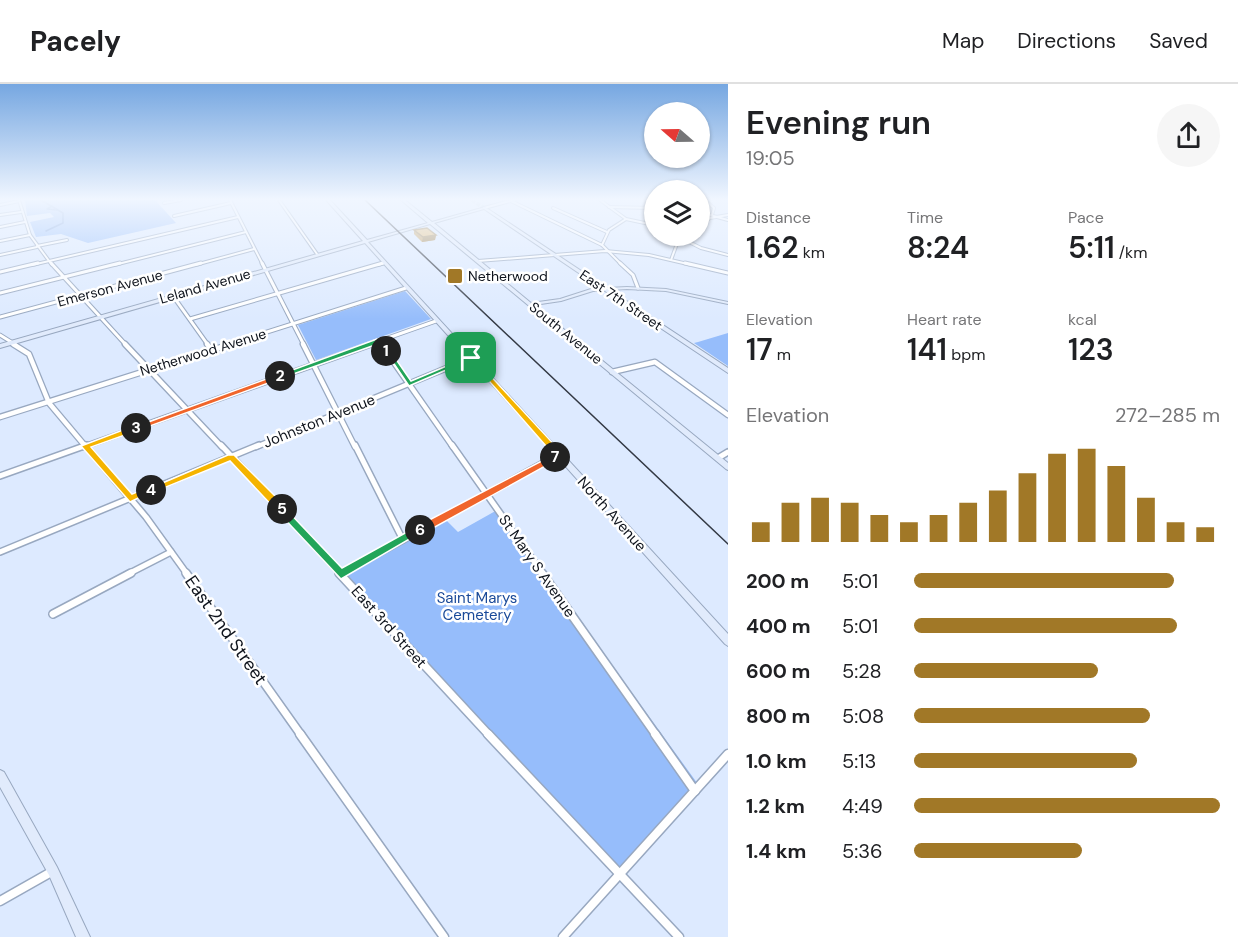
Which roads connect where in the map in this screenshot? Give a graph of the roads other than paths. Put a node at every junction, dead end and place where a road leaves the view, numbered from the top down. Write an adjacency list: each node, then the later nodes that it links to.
1 (33, 240): 14 (street, East 3rd Street)
2 (67, 240): 14 (street)
3 (140, 240): 24 (street)
4 (215, 240): 30 (street)
5 (250, 240): 17 (street)
6 (307, 240): 19 (street)
7 (368, 240): 12 (street, Leland Avenue)
8 (451, 240): 25 (street, South Avenue)
9 (531, 240): 20 (street, East 7th Street)
10 (591, 240): 13 (street)
11 (604, 240): 13 (street)
12 (364, 241): 19 (street, Leland Avenue); 26 (street, North Avenue)
13 (602, 245): 18 (street)
14 (37, 246): 21 (street); 24 (street, East 3rd Street)
15 (676, 246): 23 (street)
16 (697, 246): 22 (street)
17 (254, 249): 27 (street); 36 (street, Emerson Avenue)
18 (605, 251): 20 (street); 23 (street); 32 (street)
19 (317, 254): 27 (street, Leland Avenue)
20 (552, 254): 25 (street); 33 (street, East 7th Street)
21 (0, 255)
22 (728, 255)
23 (671, 260): 29 (street)
24 (48, 261): 28 (street); 30 (street, East 3rd Street)
25 (478, 261): 39 (street, South Avenue)
26 (384, 263): 31 (street, North Avenue); 35 (street)
27 (264, 269): 35 (street); 37 (street, Leland Avenue)
28 (0, 272)
29 (728, 273)
30 (62, 278): 34 (street); 36 (street, East 3rd Street)
31 (406, 288): 43 (street, North Avenue); 44 (street, Netherwood Avenue)
32 (638, 288): 33 (street); 38 (street)
33 (604, 289): 39 (street); 53 (street, East 7th Street)
34 (0, 293)
35 (277, 294): 42 (street); 44 (street)
36 (79, 296): 40 (street, Emerson Avenue); 41 (street, East 3rd Street)
37 (173, 296): 41 (street, Leland Avenue); 42 (street)
38 (728, 303)
39 (531, 304): 54 (street, South Avenue)
40 (0, 317)
41 (99, 317): 47 (street, Leland Avenue); 52 (street, East 3rd Street)
42 (190, 319): 49 (street)
43 (436, 321): 46 (street); 50 (street, North Avenue)
44 (292, 325): 49 (street, Netherwood Avenue); 51 (street)
45 (0, 335): 47 (street, East 2nd Street)
46 (379, 341): 51 (street); 55 (street, St Mary S Avenue)
47 (13, 342): 48 (street, Leland Avenue); 56 (street, East 2nd Street)
48 (0, 346)
49 (211, 350): 52 (street, Netherwood Avenue)
50 (471, 358): 55 (street, Johnston Avenue); 63 (street, North Avenue)
51 (312, 364): 57 (street); 58 (street)
52 (148, 370): 56 (street, Netherwood Avenue); 57 (street, East 3rd Street)
53 (728, 371)
54 (612, 372): 59 (street); 65 (street, South Avenue)
55 (409, 384): 58 (street, Johnston Avenue); 68 (street, St Mary S Avenue)
56 (48, 401): 60 (street, Netherwood Avenue); 61 (street, East 2nd Street)
57 (187, 410): 61 (street); 64 (street, East 3rd Street)
58 (337, 413): 64 (street, Johnston Avenue); 70 (street)
59 (728, 415)
60 (0, 417)
61 (86, 446): 67 (street); 69 (street, East 2nd Street)
62 (728, 452): 65 (street)
63 (558, 455): 68 (street); 75 (street, North Avenue)
64 (231, 457): 69 (street, Johnston Avenue); 73 (street, East 3rd Street)
65 (718, 458): 66 (street, South Avenue)
66 (728, 467)
67 (0, 476)
68 (486, 494): 70 (street); 78 (street, St Mary S Avenue)
69 (130, 498): 71 (street, Johnston Avenue); 72 (street, East 2nd Street)
70 (403, 540): 73 (street)
71 (0, 552)
72 (171, 552): 74 (street); 83 (street, East 2nd Street)
73 (341, 574): 80 (street, East 3rd Street)
74 (53, 614)
75 (728, 641)
76 (728, 754): 78 (street)
77 (0, 776): 79 (street)
78 (695, 790): 80 (street)
79 (53, 871): 81 (street); 82 (street)
80 (621, 873): 84 (street); 85 (street, East 3rd Street)
81 (0, 901)
82 (83, 937)
83 (444, 937)
84 (563, 937)
85 (679, 937)

